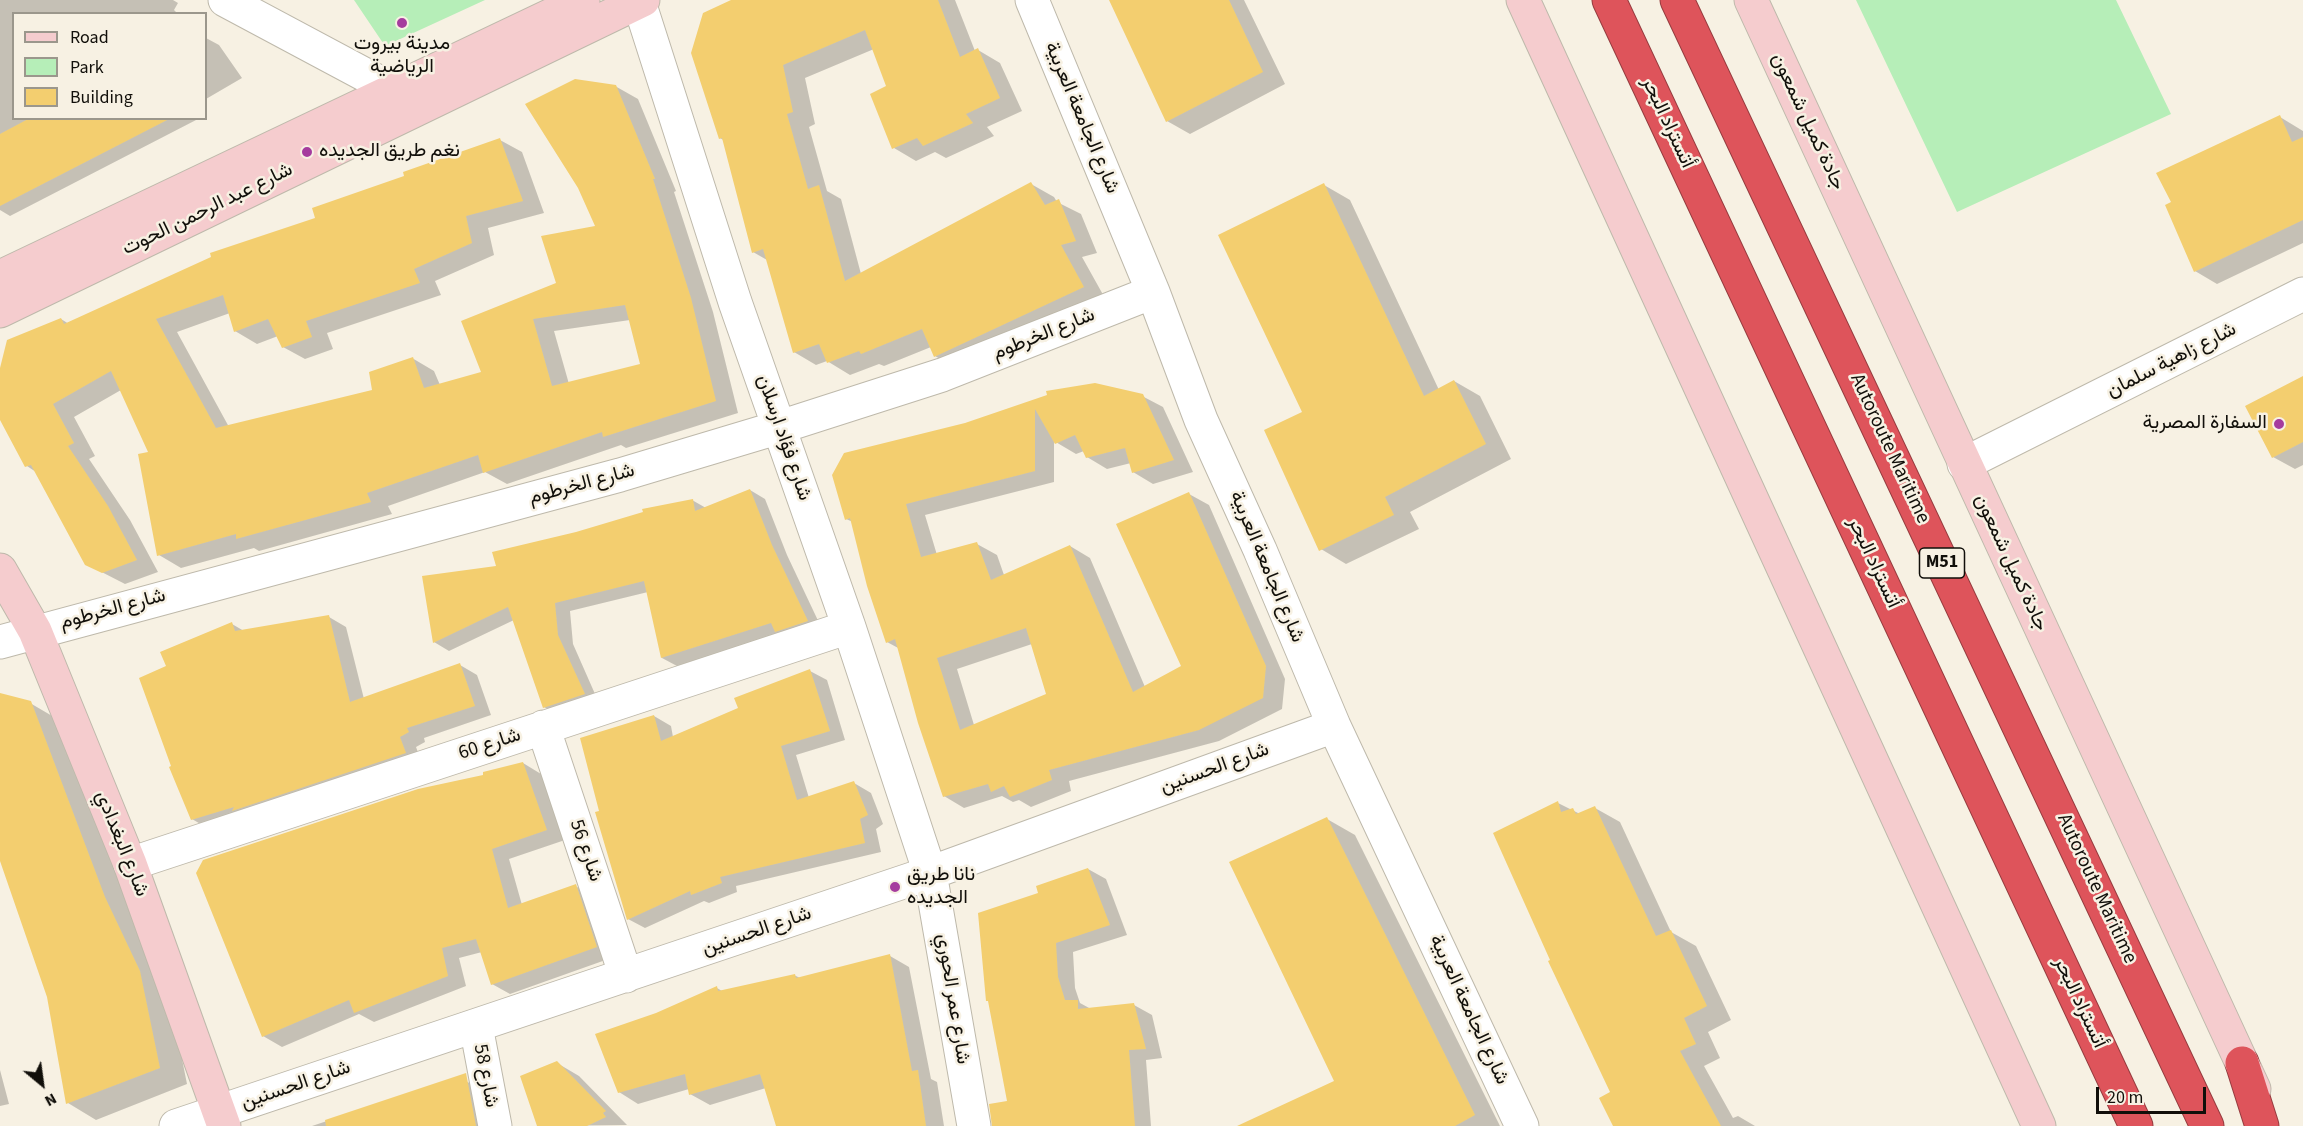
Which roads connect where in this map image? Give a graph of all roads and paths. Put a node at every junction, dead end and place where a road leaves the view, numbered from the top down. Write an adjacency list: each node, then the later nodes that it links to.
1 (225, 0): 9 (street)
2 (583, 0): 9 (main road, شارع عبد الرحمن الحوت)
3 (1032, 0): 12 (street, شارع الجامعة العربية)
4 (1523, 0): 33 (main road)
5 (1609, 0): 34 (highway, أتستراد البحر)
6 (1677, 0): 35 (highway, Autoroute Maritime / M51)
7 (1751, 0): 16 (main road, جادة كميل شمعون)
8 (641, 1): 10 (main road, شارع عبد الرحمن الحوت); 15 (street, شارع فؤاد ارسلان)
9 (394, 90): 10 (street); 11 (main road, شارع عبد الرحمن الحوت)
10 (425, 106): 14 (main road, شارع عبد الرحمن الحوت)
11 (0, 277)
12 (1153, 292): 15 (street, شارع الخرطوم); 21 (street, شارع الجامعة العربية)
13 (2303, 294): 16 (street, شارع زاهية سلمان)
14 (0, 311)
15 (780, 428): 18 (street, شارع فؤاد ارسلان); 19 (street, شارع الخرطوم)
16 (1964, 464): 27 (main road, جادة كميل شمعون)
17 (0, 570): 19 (main road, شارع البغدادي)
18 (849, 627): 22 (street, شارع 60); 24 (street, شارع فؤاد ارسلان)
19 (35, 631): 20 (street, شارع الخرطوم); 23 (main road, شارع البغدادي)
20 (0, 642)
21 (1334, 726): 24 (street, شارع الحسنين); 32 (street, شارع الجامعة العربية)
22 (543, 727): 23 (street, شارع 60); 25 (street, شارع 56)
23 (130, 864): 28 (main road, شارع البغدادي)
24 (930, 873): 25 (street, شارع الحسنين); 31 (street, شارع عمر الحوري)
25 (626, 976): 26 (street, شارع الحسنين)
26 (476, 1026): 28 (street, شارع الحسنين); 30 (street, شارع 58)
27 (2242, 1063): 36 (highway); 37 (main road, جادة كميل شمعون)
28 (222, 1119): 29 (street, شارع الحسنين)
29 (176, 1126)
30 (495, 1126)
31 (974, 1126)
32 (1521, 1126)
33 (2039, 1126)
34 (2136, 1126)
35 (2207, 1126)
36 (2262, 1126)
37 (2271, 1126)

